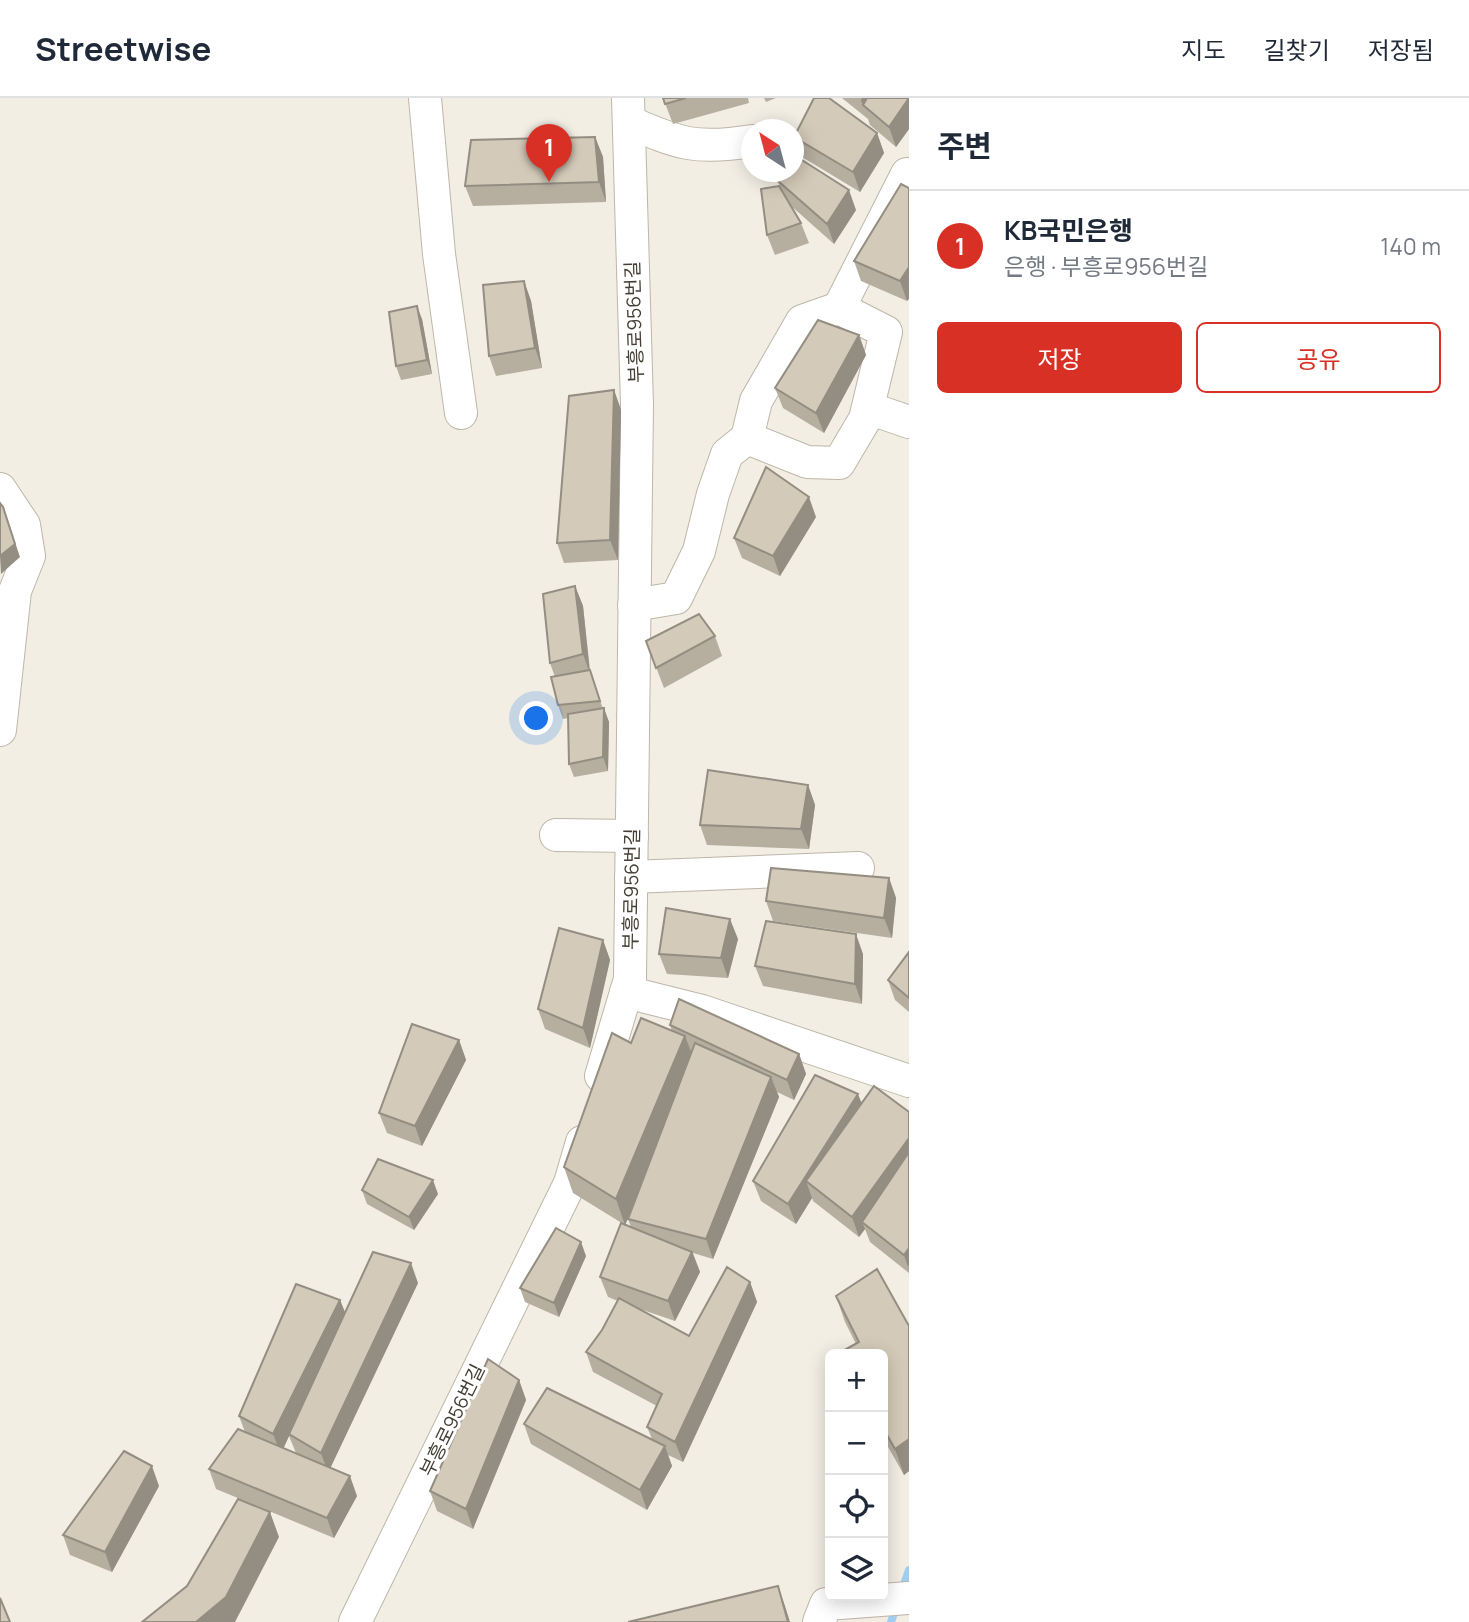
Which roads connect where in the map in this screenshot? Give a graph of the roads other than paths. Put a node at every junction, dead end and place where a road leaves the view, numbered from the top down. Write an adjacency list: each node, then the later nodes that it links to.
1 (425, 98): 7 (street)
2 (629, 110): 3 (street); 11 (street, 부흥로956번길)
3 (741, 143)
4 (907, 174): 5 (street)
5 (839, 309): 6 (street); 9 (street)
6 (868, 408): 8 (street); 9 (street)
7 (461, 413)
8 (909, 422)
9 (747, 438): 11 (street)
10 (0, 489): 12 (street)
11 (634, 605): 14 (street, 부흥로956번길)
12 (0, 730)
13 (556, 835): 14 (street)
14 (632, 836): 16 (street, 부흥로956번길)
15 (858, 868): 16 (street)
16 (631, 877): 17 (street, 부흥로956번길)
17 (626, 992): 18 (street); 21 (street, 부흥로956번길)
18 (909, 1081)
19 (909, 1598): 20 (street)
20 (860, 1611): 22 (street)
21 (355, 1622)
22 (819, 1622)

